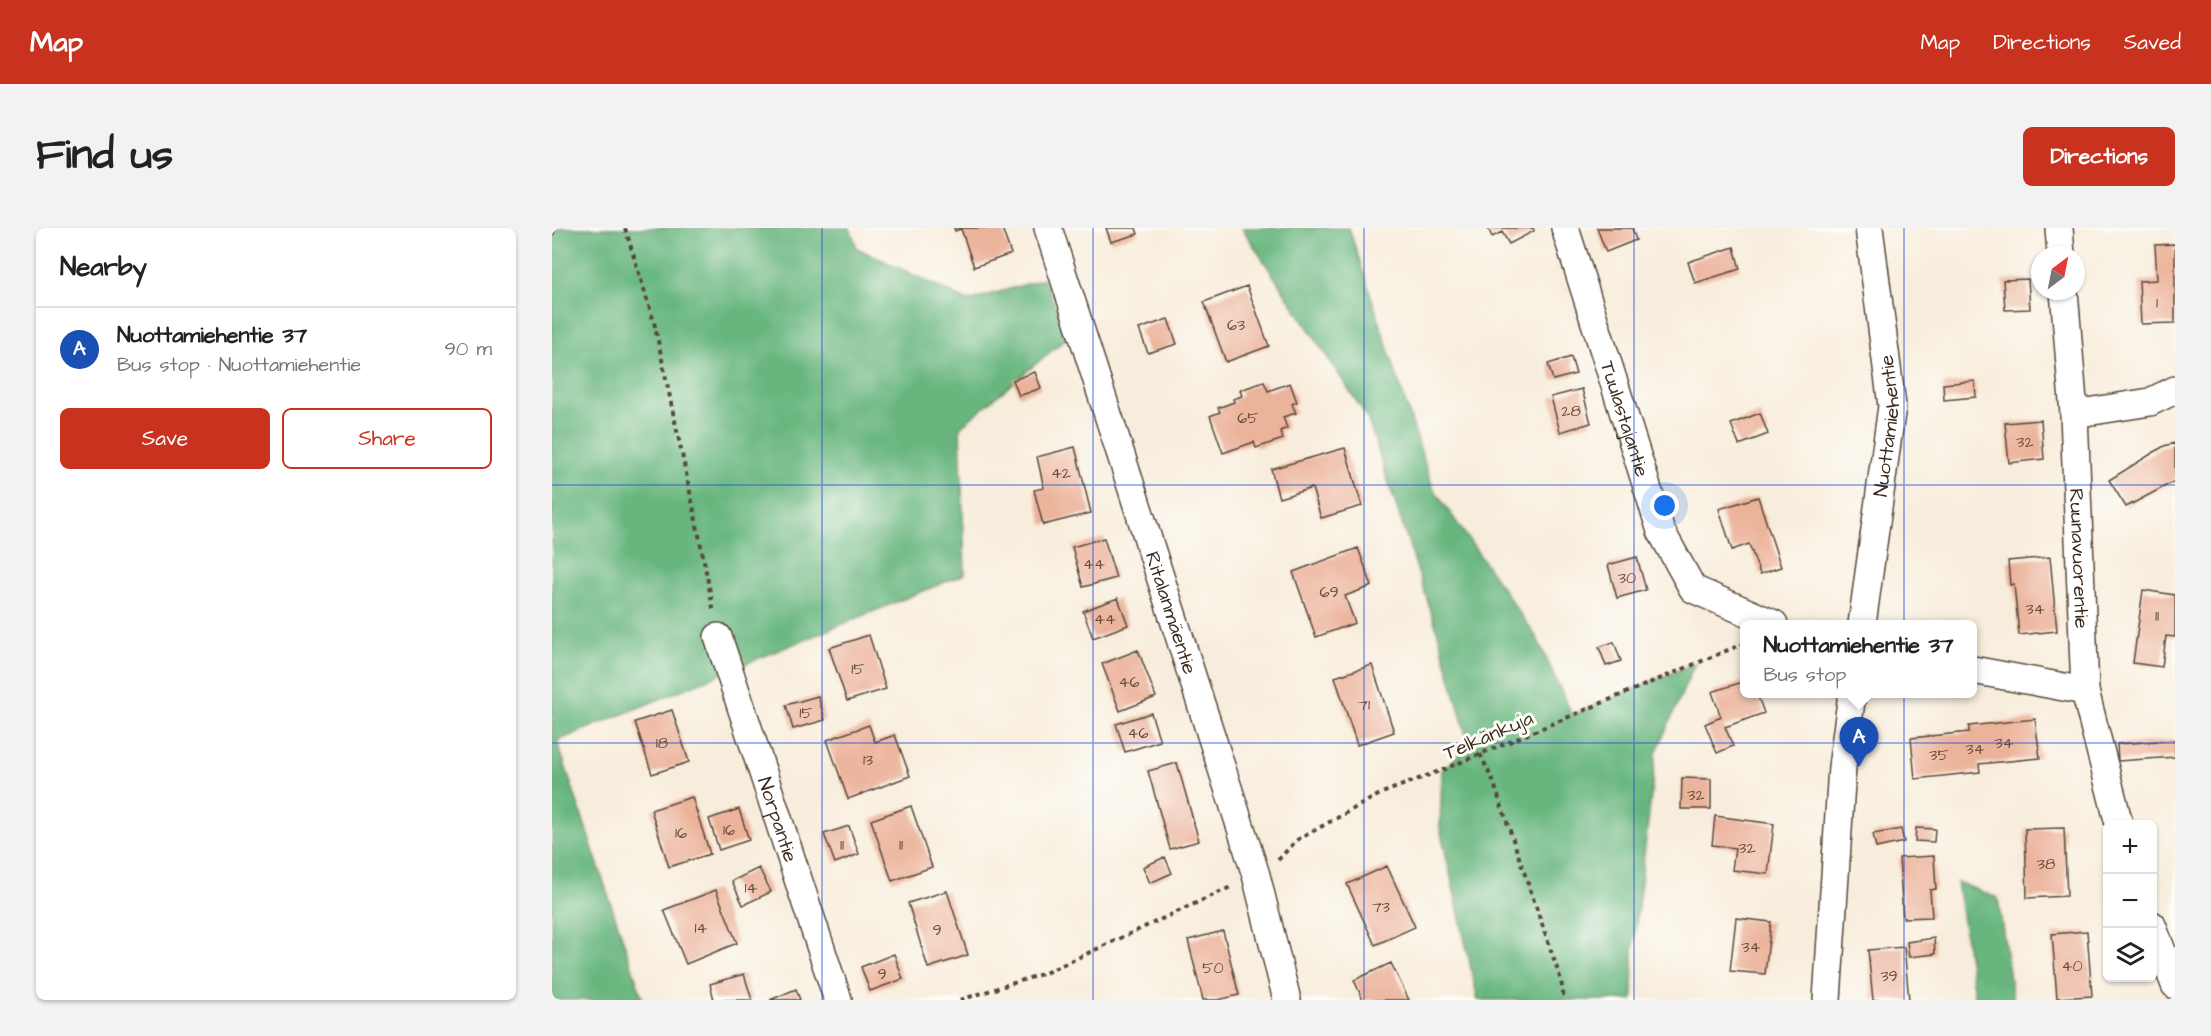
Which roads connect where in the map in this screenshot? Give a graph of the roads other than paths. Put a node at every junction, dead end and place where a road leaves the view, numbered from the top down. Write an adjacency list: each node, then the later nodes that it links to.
1 (1048, 228): 19 (street, Ritalanmäentie)
2 (1565, 228): 9 (street, Tuulastajantie)
3 (1869, 228): 10 (street, Nuottamiehentie)
4 (2059, 228): 5 (street)
5 (2060, 246)
6 (2065, 300): 8 (street, Ruunavuorentie)
7 (2175, 390): 8 (street)
8 (2074, 414): 13 (street, Ruunavuorentie)
9 (1765, 620)
10 (1863, 620)
11 (718, 638): 18 (street, Norpantie)
12 (1977, 671): 13 (street)
13 (2085, 691): 15 (street, Ruunavuorentie)
14 (1851, 698): 20 (street)
15 (2118, 820)
16 (2153, 928): 17 (street)
17 (2175, 985)
18 (838, 1000)
19 (1287, 1000)
20 (1827, 1000)

